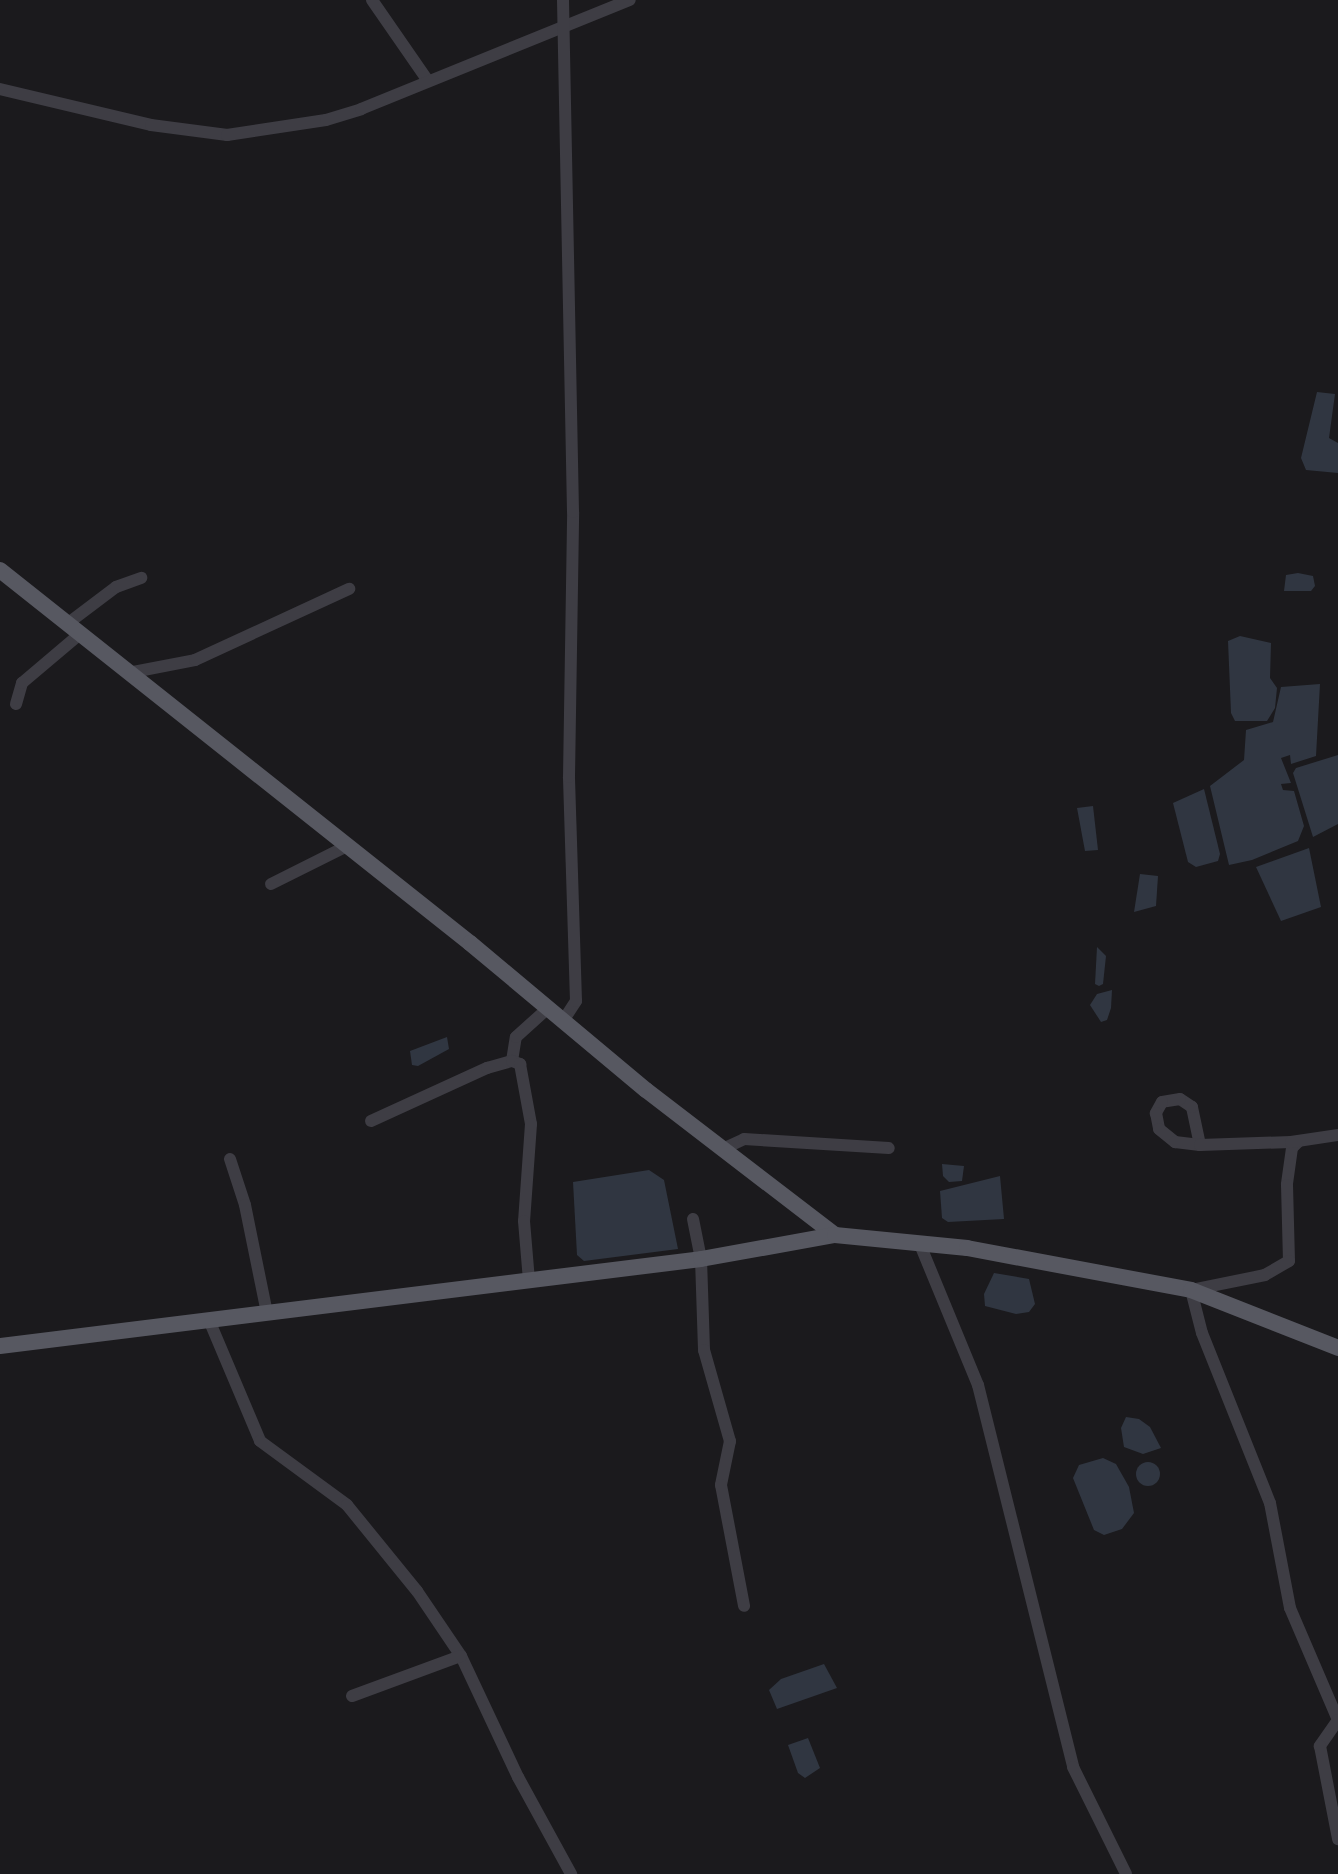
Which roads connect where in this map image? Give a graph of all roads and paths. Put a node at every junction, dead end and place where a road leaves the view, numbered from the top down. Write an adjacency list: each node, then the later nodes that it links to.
1 (372, 0): 5 (street)
2 (563, 0): 4 (street)
3 (630, 0): 4 (street)
4 (563, 26): 5 (street); 16 (street)
5 (428, 81): 6 (street)
6 (0, 89)
7 (0, 570): 10 (main road)
8 (141, 578): 10 (street)
9 (349, 589): 11 (street)
10 (74, 629): 11 (main road); 12 (street)
11 (128, 673): 13 (main road)
12 (16, 704)
13 (345, 847): 14 (street); 15 (main road)
14 (271, 884)
15 (547, 1010): 16 (main road); 17 (street)
16 (563, 1021): 22 (main road)
17 (512, 1061): 18 (street); 29 (street)
18 (370, 1121)
19 (1338, 1135): 20 (street)
20 (1299, 1140): 21 (street); 30 (street)
21 (1200, 1145)
22 (725, 1148): 23 (street); 26 (main road)
23 (889, 1148)
24 (230, 1159): 31 (street)
25 (693, 1219): 28 (street)
26 (835, 1234): 27 (main road); 28 (main road)
27 (919, 1242): 30 (main road); 40 (street)
28 (701, 1259): 29 (main road); 35 (street)
29 (530, 1280): 31 (main road)
30 (1191, 1290): 34 (main road); 38 (street)
31 (267, 1313): 32 (main road)
32 (209, 1320): 33 (main road); 36 (street)
33 (0, 1346)
34 (1338, 1348)
35 (744, 1606)
36 (461, 1656): 37 (street); 39 (street)
37 (352, 1696)
38 (1338, 1839)
39 (571, 1874)
40 (1126, 1874)

